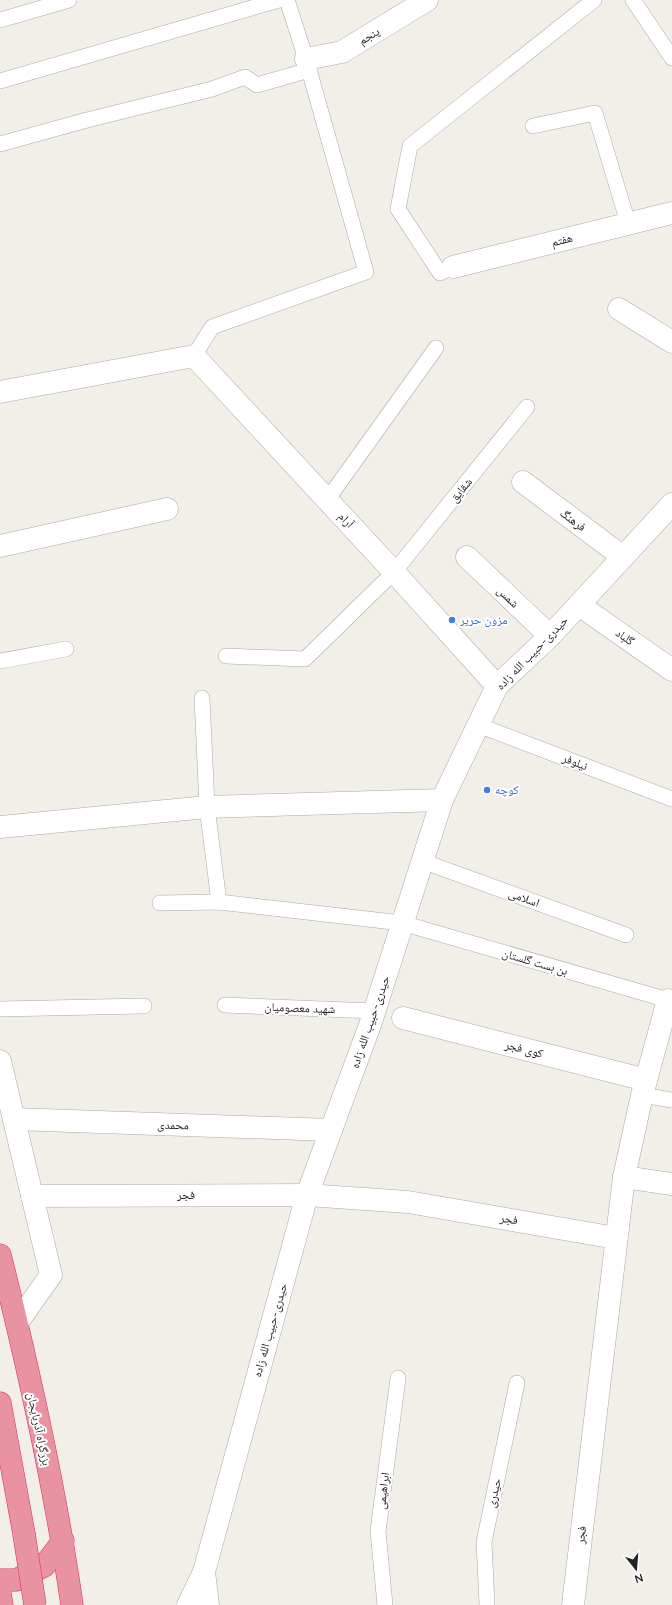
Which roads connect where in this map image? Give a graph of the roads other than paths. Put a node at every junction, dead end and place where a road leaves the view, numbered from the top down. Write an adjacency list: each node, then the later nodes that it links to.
1 (69, 0): 7 (lane)
2 (279, 0): 10 (lane)
3 (287, 0): 9 (lane)
4 (427, 0): 9 (street, پنجم)
5 (594, 0): 15 (lane)
6 (633, 0): 8 (lane)
7 (0, 20)
8 (672, 58)
9 (308, 64): 12 (lane); 19 (lane)
10 (0, 81)
11 (533, 126): 14 (lane)
12 (0, 144)
13 (672, 213): 14 (street, هفتم)
14 (628, 223): 15 (street, هفتم)
15 (453, 267)
16 (619, 309): 17 (street)
17 (672, 342)
18 (436, 348): 23 (lane)
19 (194, 356): 20 (street); 23 (street, آرام)
20 (0, 392)
21 (527, 407): 29 (lane, شقایق)
22 (523, 482): 28 (street, فرهنگ)
23 (327, 500): 29 (street, آرام)
24 (671, 507): 28 (street, حیدری-حبیب الله زاده)
25 (167, 510): 26 (street)
26 (0, 546)
27 (467, 557): 31 (street, شمس)
28 (623, 557): 30 (street, حیدری-حبیب الله زاده)
29 (394, 572): 33 (lane, شقایق); 36 (street, آرام)
30 (579, 605): 31 (street, حیدری-حبیب الله زاده); 35 (street, گلباد)
31 (550, 636): 36 (street, حیدری-حبیب الله زاده)
32 (66, 649): 34 (lane)
33 (226, 656)
34 (0, 661)
35 (672, 670)
36 (497, 686): 38 (street, حیدری-حبیب الله زاده)
37 (202, 698): 41 (lane)
38 (478, 725): 39 (lane, نیلوفر); 40 (street, حیدری-حبیب الله زاده)
39 (672, 799)
40 (442, 800): 41 (street); 43 (street, حیدری-حبیب الله زاده)
41 (207, 807): 42 (street); 44 (lane)
42 (0, 827)
43 (422, 861): 46 (street, حیدری-حبیب الله زاده); 47 (lane, اسلامی)
44 (219, 902): 45 (lane, بن بست گلستان); 46 (lane, بن بست گلستان)
45 (160, 903)
46 (402, 923): 48 (lane, بن بست گلستان); 52 (street, حیدری-حبیب الله زاده)
47 (626, 935)
48 (670, 1000): 55 (street)
49 (225, 1005): 52 (lane, شهید معصومیان)
50 (144, 1006): 51 (lane)
51 (0, 1009)
52 (374, 1012): 58 (street, حیدری-حبیب الله زاده)
53 (403, 1018): 55 (street, کوی فجر)
54 (0, 1061): 57 (street)
55 (644, 1088): 56 (lane); 59 (street)
56 (672, 1100)
57 (14, 1119): 58 (street, محمدی); 62 (street)
58 (331, 1130): 61 (street, حیدری-حبیب الله زاده)
59 (624, 1177): 60 (street); 63 (street)
60 (672, 1184)
61 (308, 1194): 62 (street, فجر); 63 (street, فجر); 70 (street, حیدری-حبیب الله زاده)
62 (32, 1196): 65 (street)
63 (616, 1238): 80 (street, فجر)
64 (0, 1255): 65 (highway, بزرگراه آذربایجان)
65 (17, 1324): 69 (highway, بزرگراه آذربایجان)
66 (398, 1378): 78 (lane, ابراهیمی)
67 (517, 1383): 79 (lane, حیدری)
68 (0, 1403): 74 (highway, bridge)
69 (63, 1541): 71 (highway); 75 (highway, بزرگراه آذربایجان)
70 (204, 1572): 76 (street); 77 (street, حیدری-حبیب الله زاده)
71 (0, 1580)
72 (0, 1594): 73 (highway)
73 (2, 1605)
74 (35, 1605)
75 (72, 1605)
76 (188, 1605)
77 (208, 1605)
78 (385, 1605)
79 (487, 1605)
80 (573, 1605)

